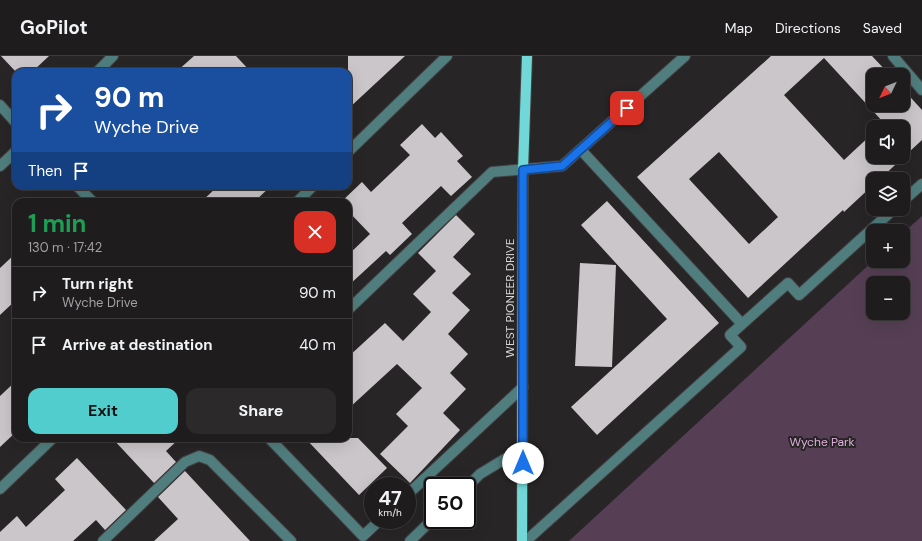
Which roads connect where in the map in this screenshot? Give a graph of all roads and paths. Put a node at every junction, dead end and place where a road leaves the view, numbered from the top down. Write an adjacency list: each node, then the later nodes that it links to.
1 (113, 56): 6 (street)
2 (447, 56): 10 (street)
3 (527, 56): 14 (main road, WEST PIONEER DRIVE)
4 (685, 56): 11 (street)
5 (893, 56): 7 (street)
6 (101, 68)
7 (922, 90)
8 (0, 105): 9 (street)
9 (12, 118)
10 (352, 148)
11 (581, 150): 14 (street); 23 (street)
12 (12, 154): 13 (street)
13 (0, 166)
14 (523, 170): 22 (street); 24 (main road, WEST PIONEER DRIVE)
15 (922, 184): 18 (street)
16 (81, 190): 19 (street)
17 (309, 190): 20 (street)
18 (910, 195)
19 (89, 198)
20 (301, 198)
21 (886, 216): 23 (street)
22 (352, 306)
23 (742, 324): 37 (street)
24 (523, 387): 27 (main road, WEST PIONEER DRIVE); 29 (street)
25 (49, 442): 30 (street)
26 (273, 442): 32 (street)
27 (523, 448): 28 (street); 36 (main road, WEST PIONEER DRIVE)
28 (476, 478)
29 (416, 487)
30 (0, 489)
31 (424, 528): 35 (street)
32 (370, 529)
33 (103, 541): 34 (street)
34 (291, 541)
35 (410, 541)
36 (522, 541)
37 (526, 541)

